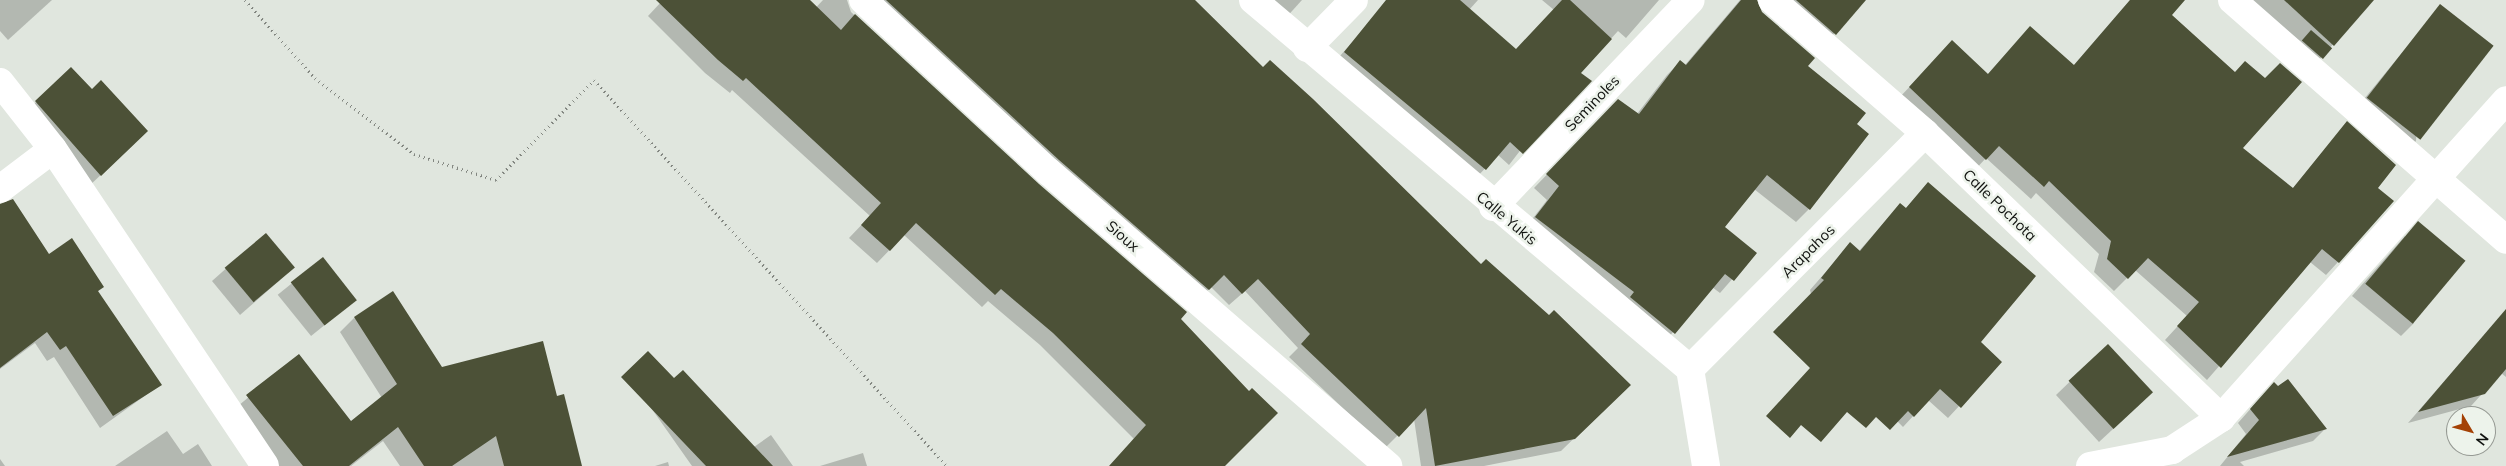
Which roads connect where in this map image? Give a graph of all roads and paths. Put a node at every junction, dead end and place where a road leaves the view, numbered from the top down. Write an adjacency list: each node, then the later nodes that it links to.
1 (245, 0): 20 (path)
2 (863, 0): 21 (street, Sioux)
3 (1253, 0): 8 (street, Calle Yukis)
4 (1354, 0): 8 (street)
5 (1691, 0): 15 (street, Seminoles)
6 (1772, 0): 11 (street, Calle Pochota)
7 (2232, 0): 13 (street)
8 (1307, 48): 15 (street, Calle Yukis)
9 (0, 82): 12 (street)
10 (2506, 100): 13 (street)
11 (1925, 133): 17 (street, Arapahos); 18 (street, Calle Pochota)
12 (53, 149): 14 (street); 19 (street)
13 (2437, 178): 16 (street); 18 (street)
14 (0, 189)
15 (1493, 207): 17 (street, Calle Yukis)
16 (2506, 240)
17 (1690, 369): 22 (street)
18 (2221, 418): 24 (street)
19 (265, 466)
20 (947, 466)
21 (1389, 466)
22 (1705, 466): 23 (street)
23 (1715, 466)
24 (2090, 466)

